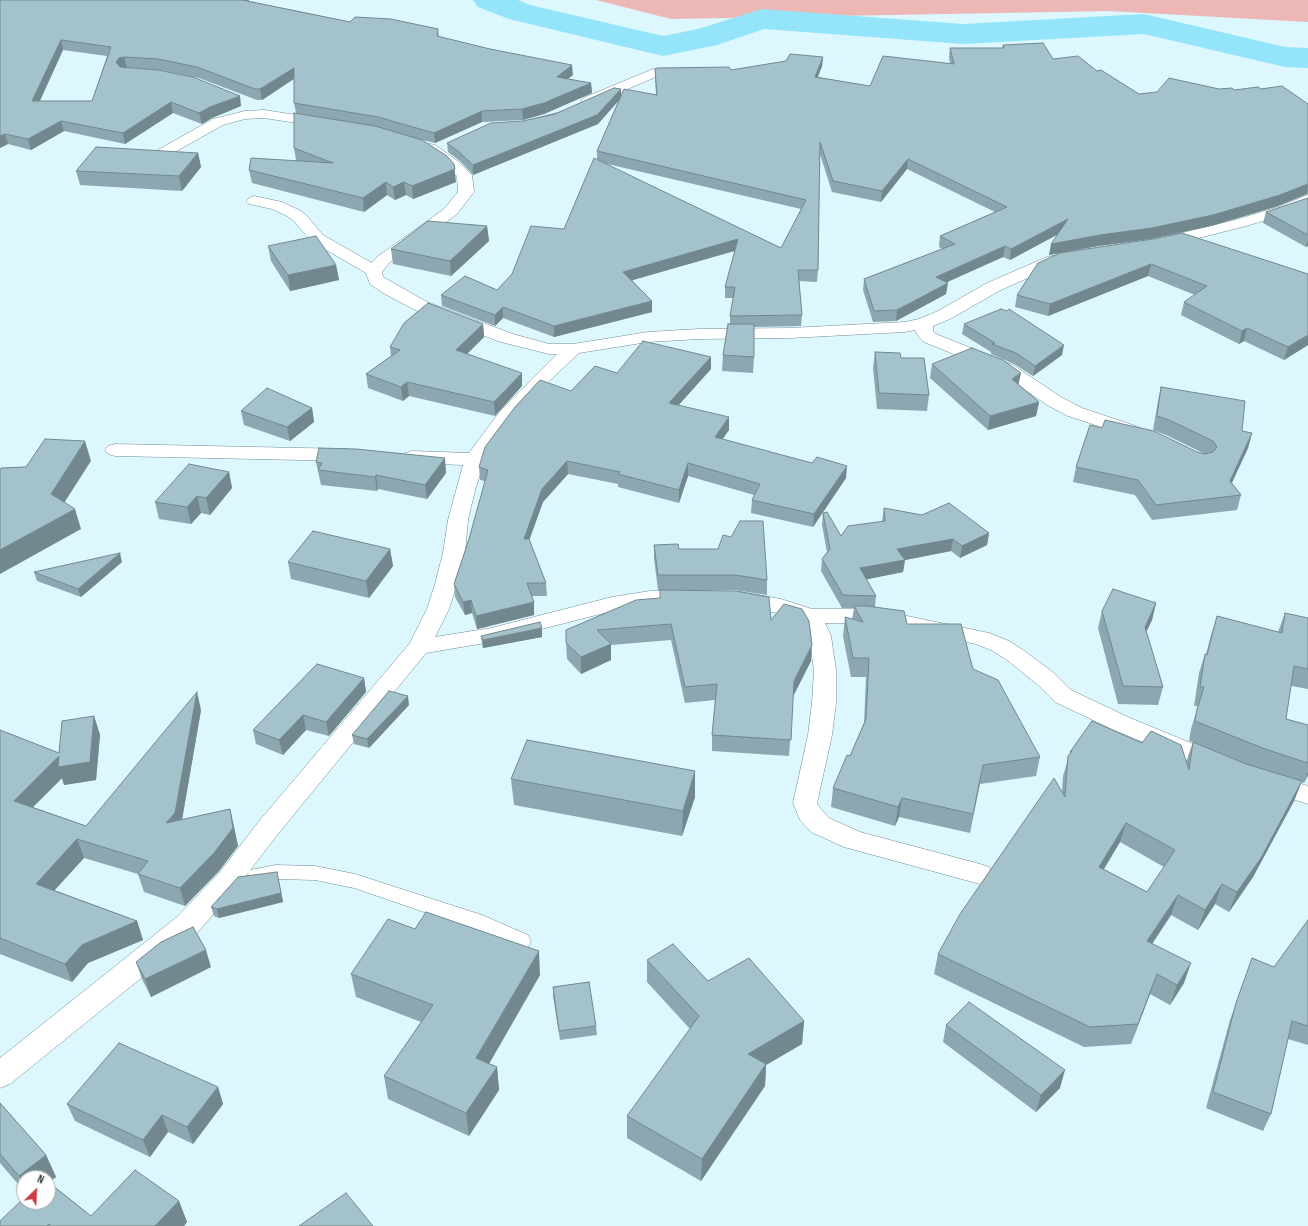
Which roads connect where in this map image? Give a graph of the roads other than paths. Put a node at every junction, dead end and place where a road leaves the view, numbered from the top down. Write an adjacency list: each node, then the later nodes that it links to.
1 (654, 73): 3 (street)
2 (248, 102): 4 (street)
3 (579, 105)
4 (285, 117): 5 (street); 9 (street)
5 (340, 126)
6 (414, 143): 8 (street)
7 (451, 144): 8 (street)
8 (435, 152): 14 (street)
9 (161, 154)
10 (1308, 200): 12 (street)
11 (254, 201): 14 (street)
12 (1150, 245)
13 (1076, 256): 15 (street)
14 (374, 271): 16 (street)
15 (924, 323): 16 (street); 17 (street)
16 (573, 349): 21 (street)
17 (1151, 438)
18 (115, 450): 19 (street)
19 (366, 455)
20 (397, 456): 21 (street)
21 (476, 459): 23 (street)
22 (810, 616): 23 (street); 24 (street); 25 (street)
23 (419, 647): 26 (street)
24 (1308, 795)
25 (980, 874)
26 (229, 879): 27 (lane); 28 (street)
27 (521, 941)
28 (0, 1075)

